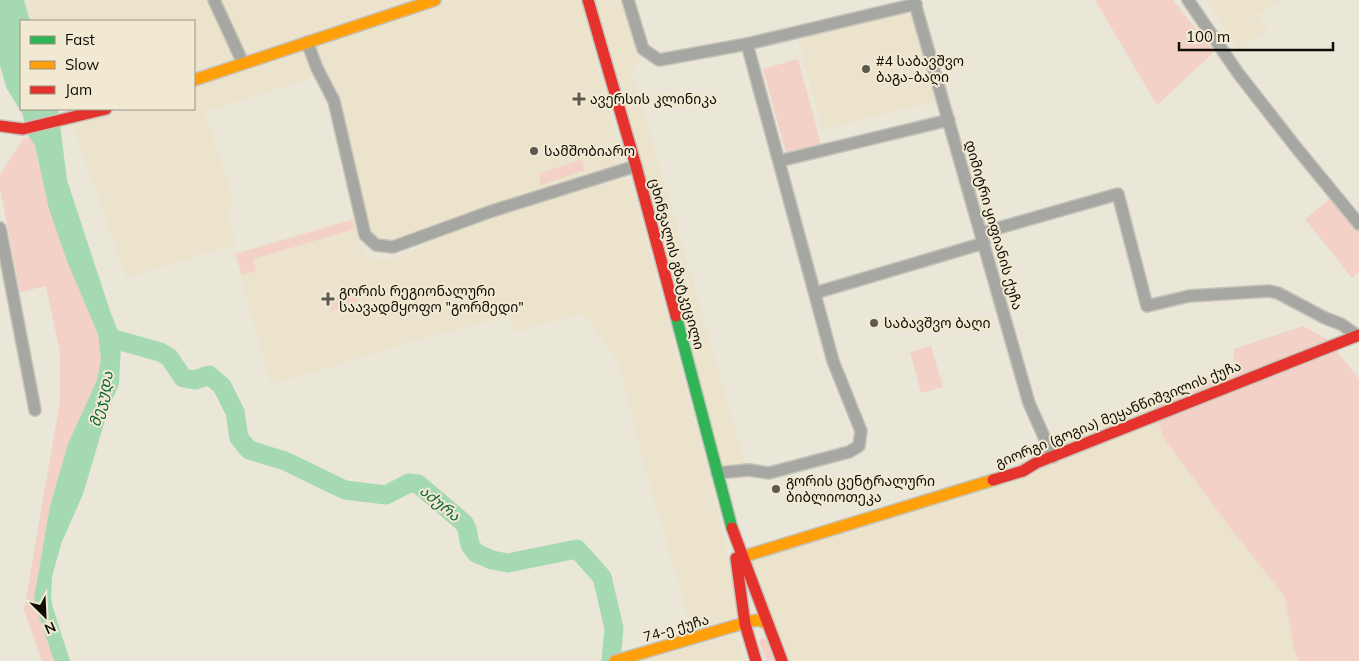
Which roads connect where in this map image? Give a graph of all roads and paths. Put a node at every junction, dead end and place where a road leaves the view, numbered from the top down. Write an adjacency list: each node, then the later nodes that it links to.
1 (214, 0): 9 (street)
2 (435, 0): 7 (main road)
3 (588, 0): 15 (main road, ცხინვალის გზატკეცილი)
4 (628, 0): 8 (street)
5 (1188, 0): 16 (street)
6 (915, 2): 8 (street); 12 (street, დიმიტრი ყიფიანის ქუჩა)
7 (307, 42): 9 (main road); 15 (street)
8 (747, 44): 14 (street)
9 (243, 63): 10 (main road)
10 (195, 80)
11 (102, 110): 13 (main road)
12 (949, 120): 14 (street); 18 (street, დიმიტრი ყიფიანის ქუჩა)
13 (0, 126)
14 (779, 161): 19 (street)
15 (636, 166): 23 (main road, ცხინვალის გზატკეცილი)
16 (1359, 224)
17 (0, 228): 21 (street)
18 (982, 238): 19 (street); 20 (street); 22 (street, დიმიტრი ყიფიანის ქუჩა)
19 (815, 293): 23 (street)
20 (1358, 335): 22 (main road, გიორგი (გოგია) მეყანწიშვილის ქუჩა)
21 (35, 410)
22 (1053, 457): 25 (main road, გიორგი (გოგია) მეყანწიშვილის ქუჩა)
23 (717, 473): 24 (main road, ცხინვალის გზატკეცილი)
24 (734, 536): 25 (main road, ცხინვალის გზატკეცილი); 27 (main road, ცხინვალის გზატკეცილი)
25 (742, 556): 26 (main road, ცხინვალის გზატკეცილი)
26 (767, 622): 27 (main road, 74-ე ქუჩა); 30 (main road, ცხინვალის გზატკეცილი)
27 (745, 624): 28 (main road, 74-ე ქუჩა); 29 (main road, ცხინვალის გზატკეცილი)
28 (618, 660)
29 (756, 661)
30 (782, 661)

